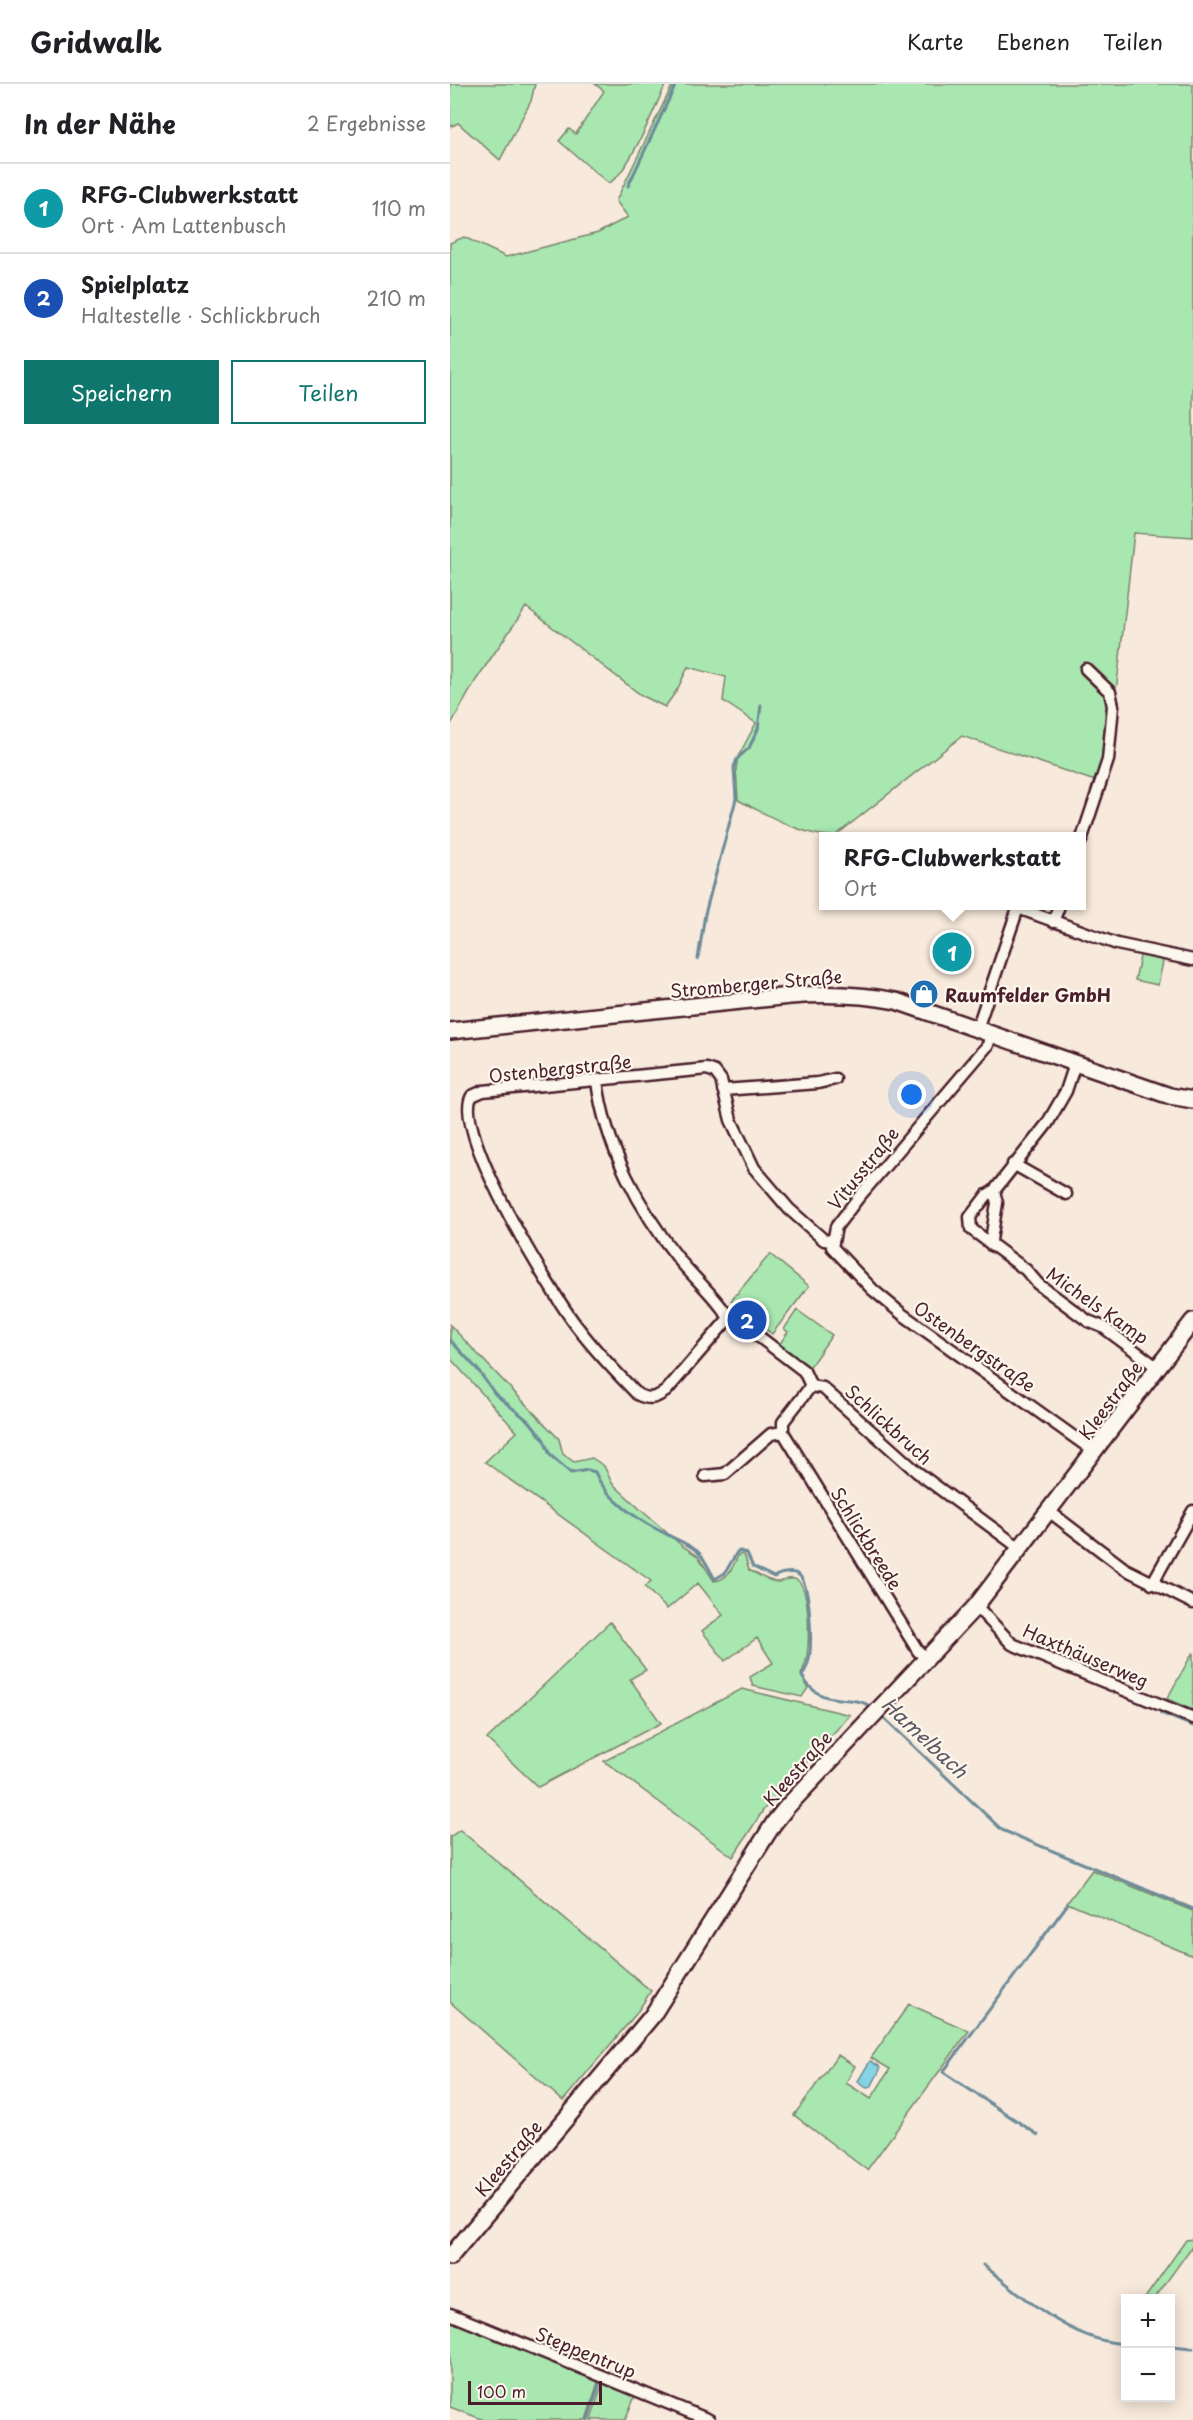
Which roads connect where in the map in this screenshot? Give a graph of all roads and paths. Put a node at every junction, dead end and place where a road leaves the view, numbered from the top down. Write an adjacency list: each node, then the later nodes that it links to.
1 (1086, 669): 2 (street)
2 (1084, 832)
3 (1018, 910): 9 (street, Vitusstraße)
4 (1021, 910): 6 (street, Vitusstraße)
5 (1058, 910): 6 (street)
6 (1053, 922): 7 (street)
7 (1193, 960)
8 (450, 1030): 9 (street, Stromberger Straße)
9 (984, 1032): 10 (street, Stromberger Straße); 18 (street, Vitusstraße)
10 (1075, 1064): 14 (street, Stromberger Straße); 15 (street, Michels Kamp)
11 (835, 1079): 13 (street)
12 (597, 1081): 13 (street, Ostenbergstraße); 20 (street, Schlickbruch); 20 (street, Ostenbergstraße)
13 (723, 1090): 18 (street, Ostenbergstraße)
14 (1193, 1100)
15 (1013, 1164): 16 (street, Michels Kamp); 17 (street)
16 (994, 1191): 19 (street); 19 (street, Michels Kamp)
17 (1066, 1194)
18 (832, 1241): 25 (street, Ostenbergstraße)
19 (992, 1246): 22 (street, Michels Kamp)
20 (729, 1318): 23 (street, Schlickbruch)
21 (1193, 1321): 22 (street, Kleestraße)
22 (1158, 1368): 25 (street, Kleestraße)
23 (811, 1386): 24 (street); 29 (street, Schlickbruch)
24 (783, 1432): 26 (street); 33 (street, Schlickbreede)
25 (1095, 1452): 28 (street, Kleestraße)
26 (705, 1476)
27 (1193, 1511): 30 (street)
28 (1050, 1512): 29 (street, Kleestraße); 30 (street)
29 (1021, 1550): 32 (street, Kleestraße)
30 (1152, 1584): 31 (street)
31 (1193, 1603)
32 (976, 1606): 33 (street, Kleestraße); 34 (street, Haxthäuserweg)
33 (927, 1658): 35 (street, Kleestraße)
34 (1193, 1718)
35 (450, 2257)
36 (450, 2314): 37 (street, Steppentrup)
37 (709, 2420)

